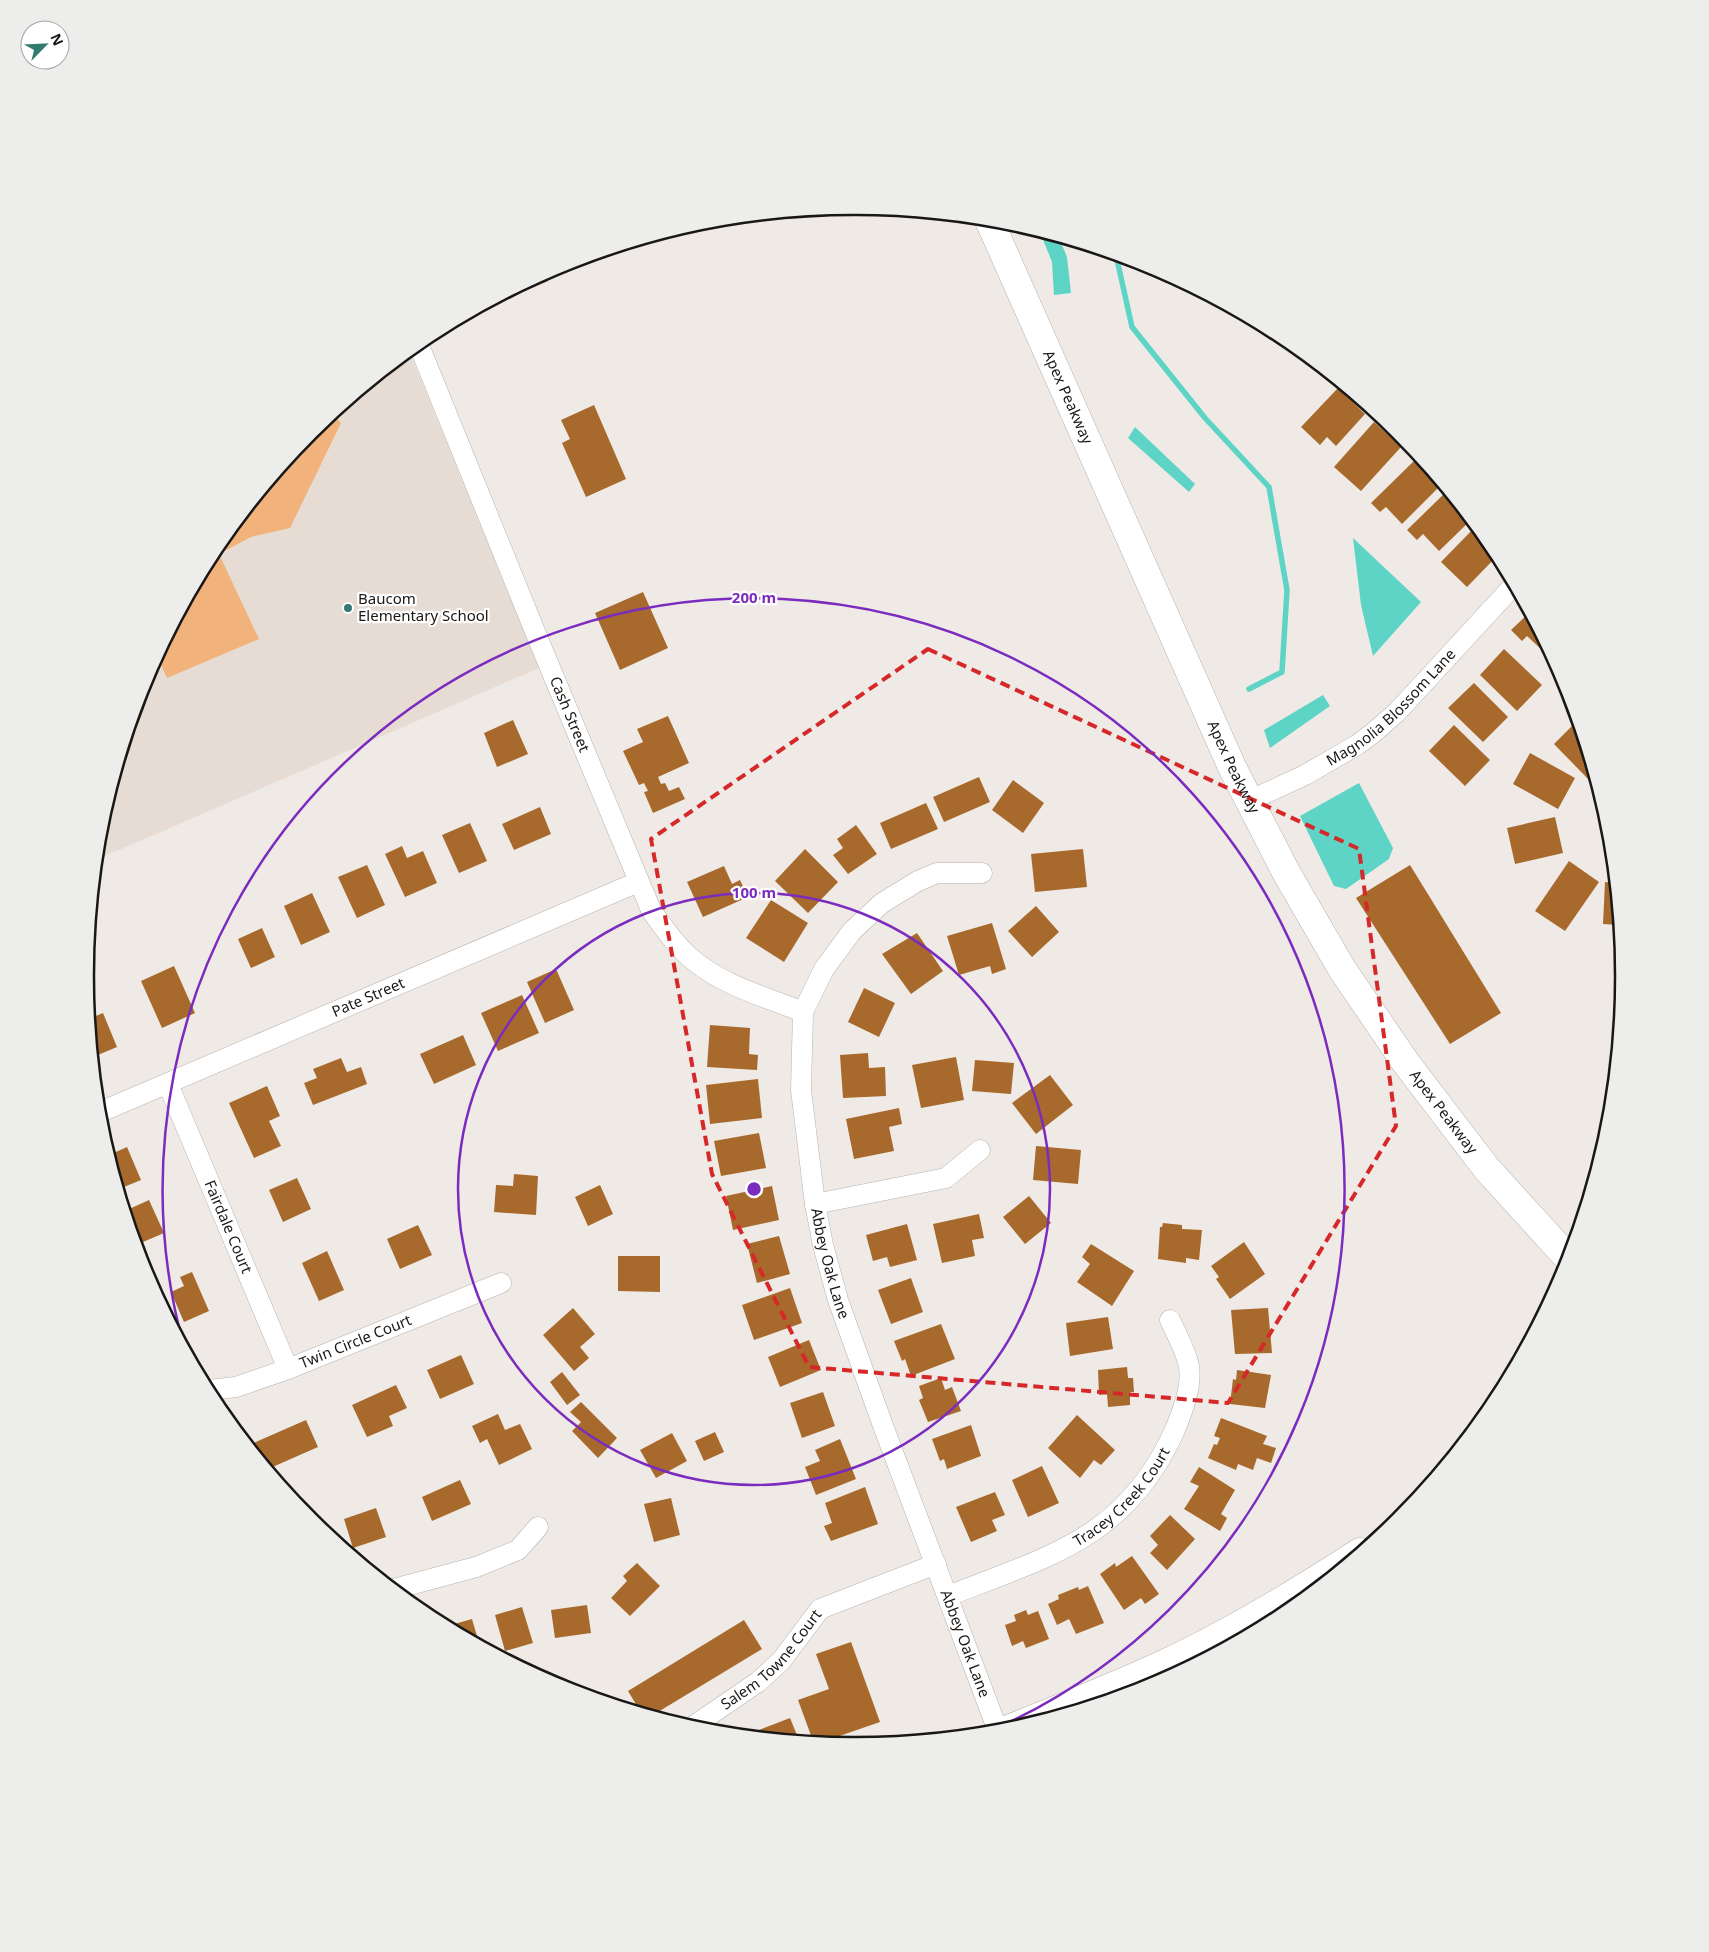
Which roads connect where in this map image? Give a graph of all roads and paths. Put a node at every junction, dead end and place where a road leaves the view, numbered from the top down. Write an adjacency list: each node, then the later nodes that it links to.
1 (993, 228): 4 (main road, Apex Peakway)
2 (421, 351): 6 (street, Cash Street)
3 (1509, 590): 4 (street, Magnolia Blossom Lane)
4 (1249, 801): 12 (main road, Apex Peakway)
5 (982, 873): 7 (street, Abbey Oak Lane)
6 (638, 882): 7 (street, Cash Street); 8 (street, Pate Street)
7 (803, 1012): 11 (street, Abbey Oak Lane)
8 (168, 1084): 9 (street, Pate Street); 15 (street, Fairdale Court)
9 (106, 1110)
10 (980, 1150): 11 (street)
11 (815, 1204): 18 (street, Abbey Oak Lane)
12 (1563, 1252)
13 (501, 1283): 15 (street, Twin Circle Court)
14 (1170, 1320): 21 (street, Tracey Creek Court)
15 (288, 1369): 16 (street, Twin Circle Court)
16 (216, 1389)
17 (538, 1527): 20 (street)
18 (936, 1564): 21 (street, Abbey Oak Lane); 23 (street, Salem Towne Court)
19 (1330, 1570): 22 (main road)
20 (401, 1587)
21 (948, 1596): 24 (street, Abbey Oak Lane)
22 (1065, 1706)
23 (701, 1721)
24 (995, 1723)

